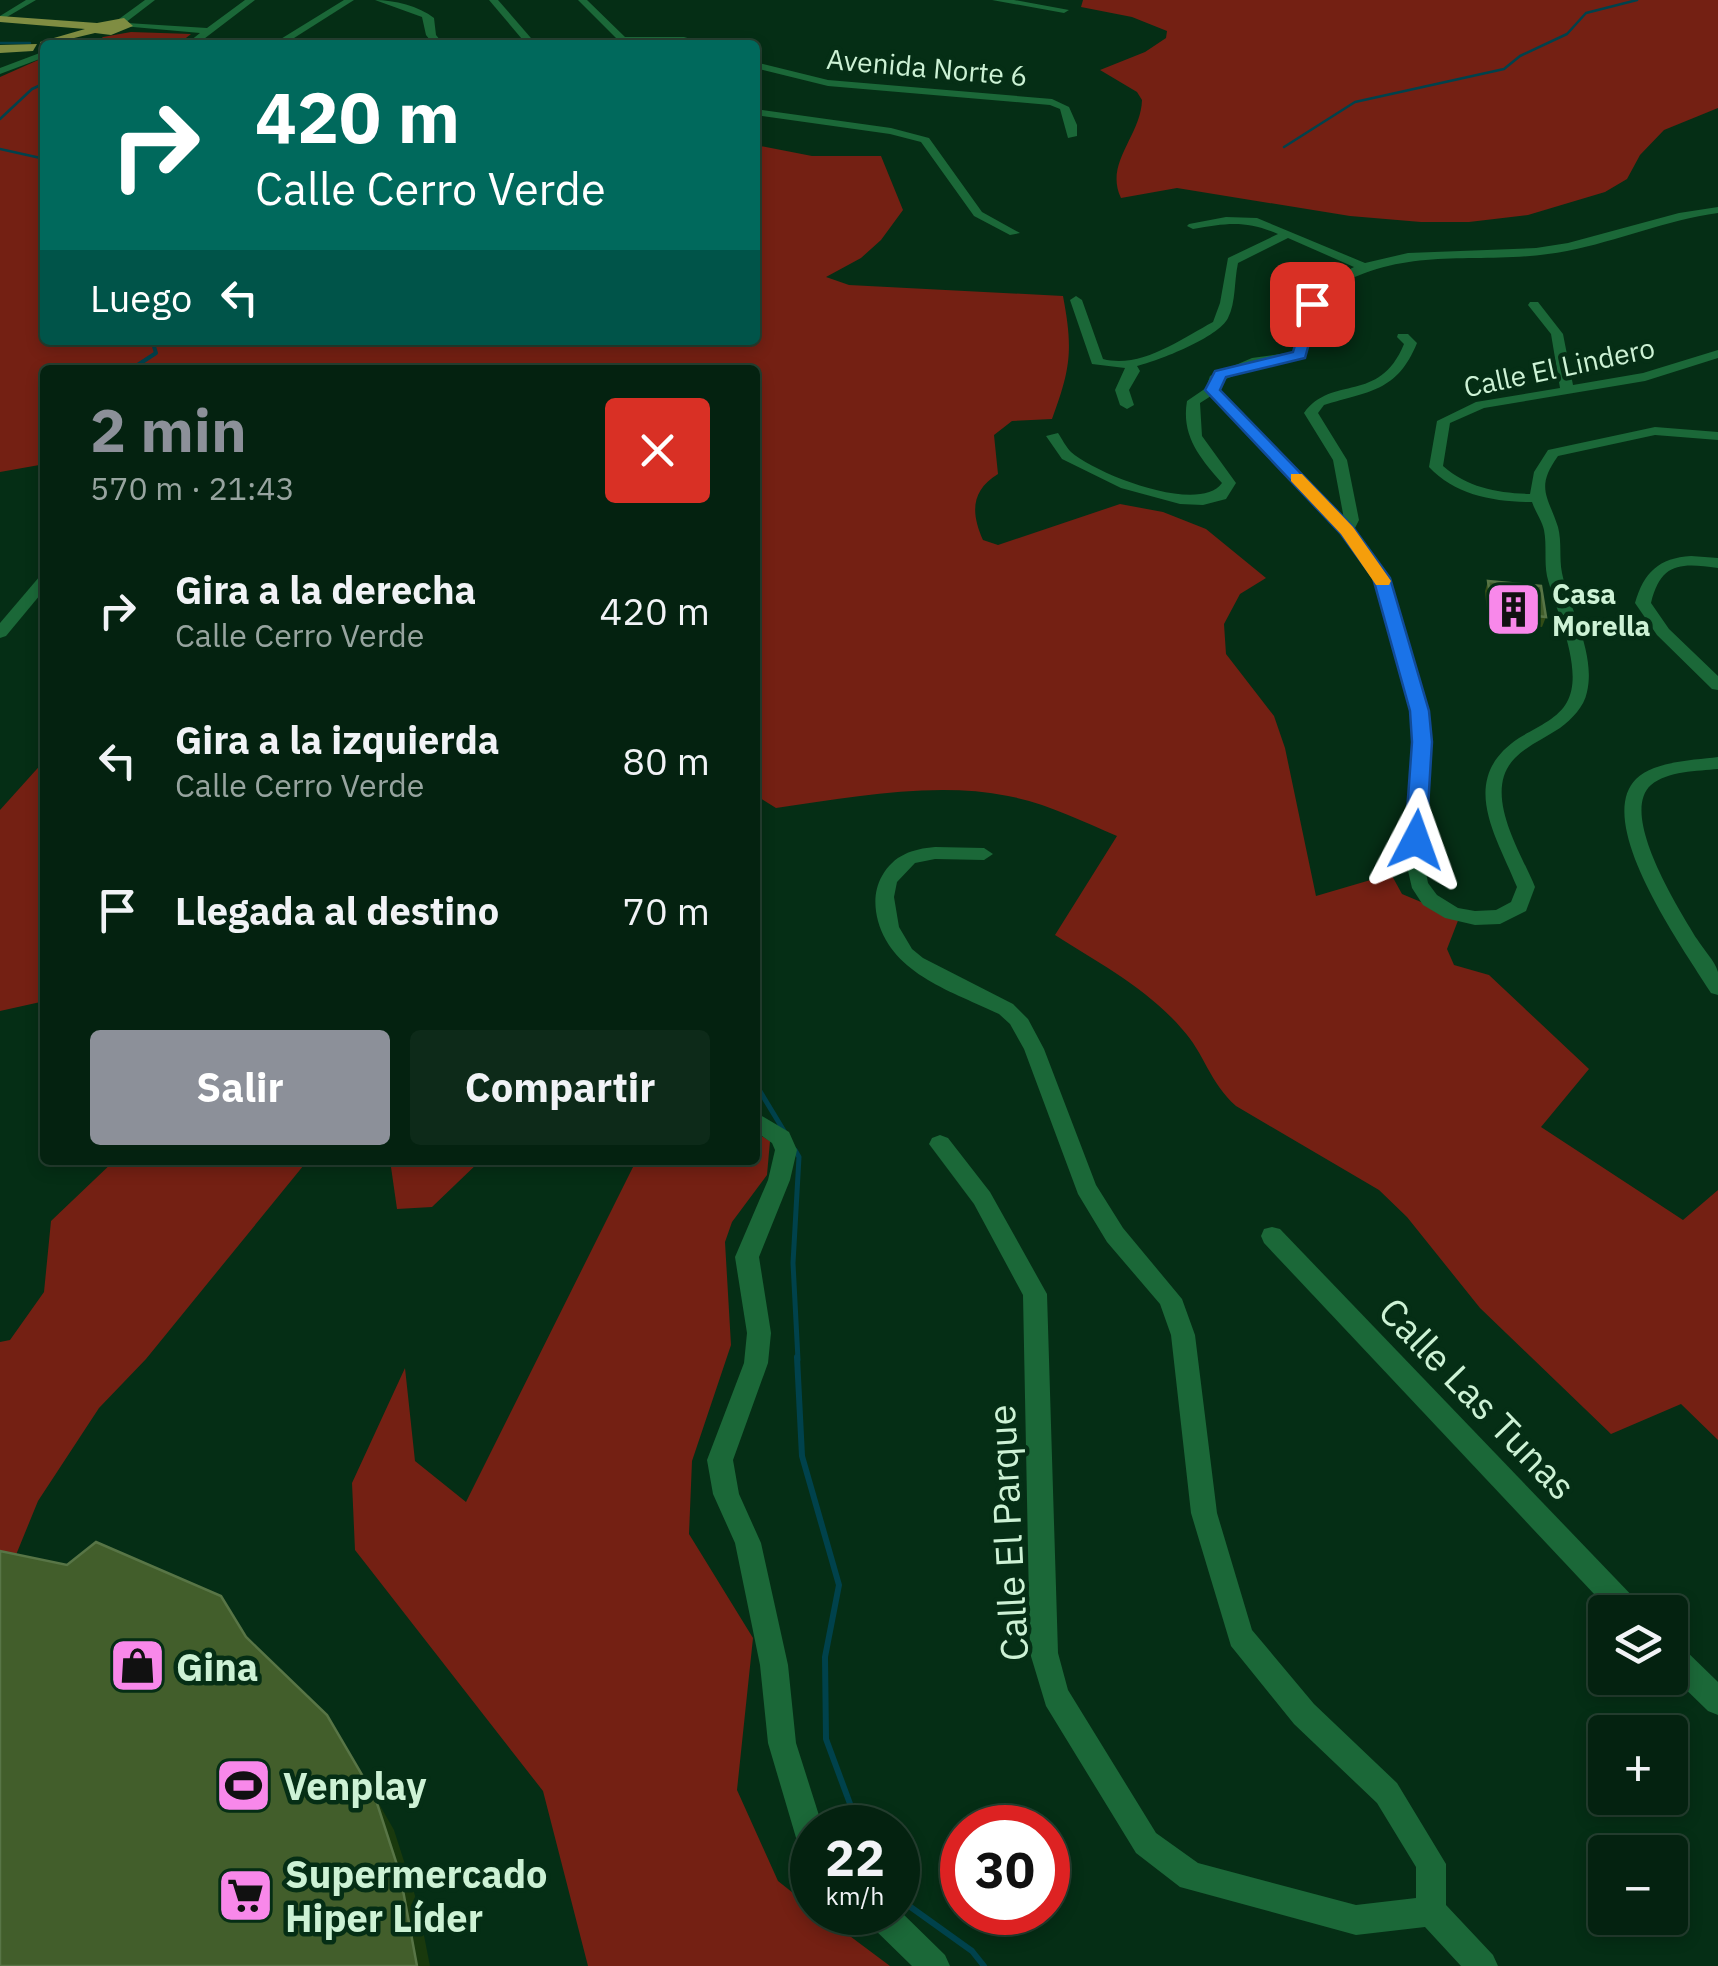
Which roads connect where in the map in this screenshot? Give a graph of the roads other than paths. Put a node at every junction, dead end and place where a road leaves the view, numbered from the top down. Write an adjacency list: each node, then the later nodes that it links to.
1 (32, 0): 11 (street)
2 (142, 0): 12 (street)
3 (151, 0): 12 (street)
4 (251, 0): 13 (street)
5 (350, 0): 17 (street)
6 (379, 0): 18 (street)
7 (493, 0): 19 (street)
8 (582, 0): 20 (street)
9 (996, 0): 10 (street)
10 (1064, 10)
11 (1, 19): 12 (main road)
12 (109, 25): 13 (street); 14 (main road); 15 (main road)
13 (209, 31): 16 (street)
14 (69, 40)
15 (78, 40)
16 (197, 40)
17 (284, 40)
18 (437, 40)
19 (528, 40)
20 (623, 40)
21 (0, 51): 22 (main road)
22 (39, 51): 24 (street)
23 (760, 66): 26 (street, Avenida Norte 6)
24 (0, 69)
25 (760, 113): 29 (street)
26 (1072, 136)
27 (1718, 210): 31 (street)
28 (1193, 226): 30 (street)
29 (1014, 233)
30 (1286, 235): 31 (street); 36 (street)
31 (1360, 265): 37 (street)
32 (1076, 300): 36 (street)
33 (1534, 305): 38 (street)
34 (1403, 336): 43 (street)
35 (1718, 354): 38 (street, Calle El Lindero)
36 (1130, 367): 39 (street)
37 (1212, 390): 40 (street); 43 (street)
38 (1566, 392): 42 (street, Calle El Lindero)
39 (1127, 405)
40 (1053, 436)
41 (1718, 436): 42 (street)
42 (1536, 498): 43 (street)
43 (1347, 530)
44 (1718, 563): 47 (street)
45 (40, 585): 46 (street)
46 (0, 633)
47 (1718, 685)
48 (1718, 762): 50 (street)
49 (984, 854): 58 (street)
50 (1718, 988)
51 (760, 1123): 57 (street)
52 (940, 1144): 58 (street, Calle El Parque)
53 (1272, 1236): 54 (street, Calle Las Tunas)
54 (1613, 1595)
55 (1688, 1672): 56 (street)
56 (1718, 1701)
57 (801, 1805)
58 (1431, 1911): 61 (street)
59 (902, 1935): 60 (street)
60 (934, 1966)
61 (1482, 1966)

